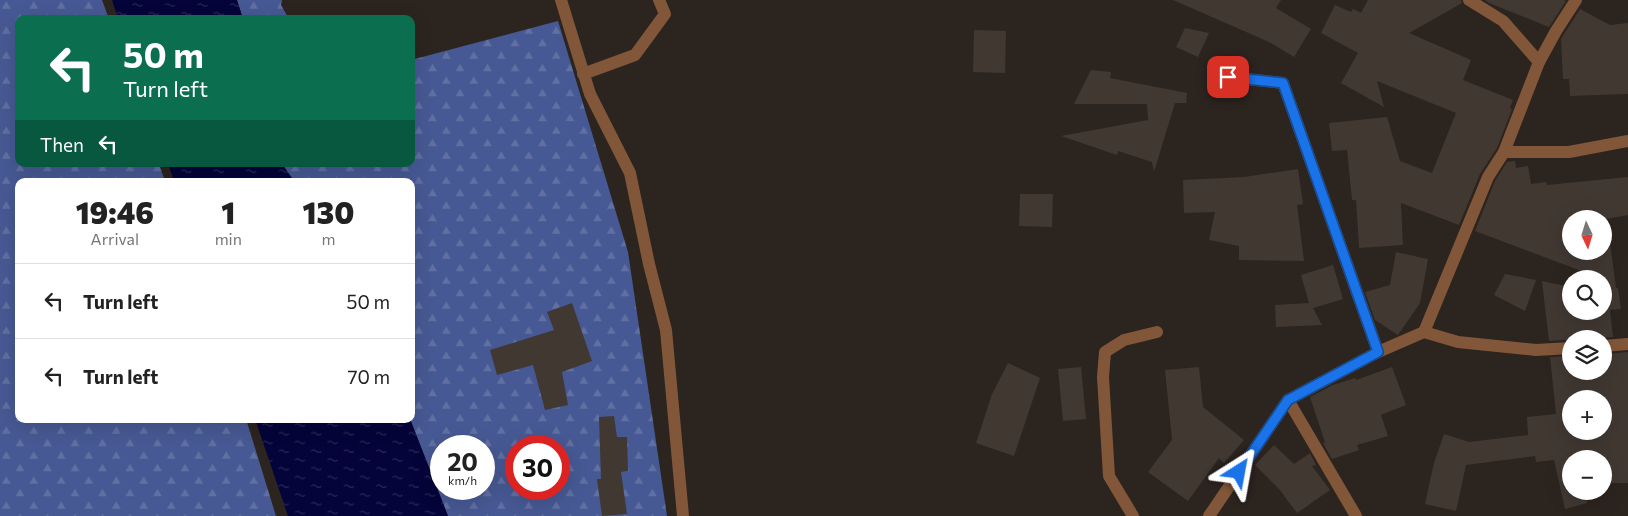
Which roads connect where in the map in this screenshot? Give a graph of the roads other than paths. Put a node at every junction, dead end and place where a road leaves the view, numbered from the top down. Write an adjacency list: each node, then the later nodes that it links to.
1 (561, 0): 6 (street)
2 (658, 0): 6 (street)
3 (1469, 0): 5 (street)
4 (1576, 0): 5 (street)
5 (1539, 62): 9 (street)
6 (583, 74): 17 (street)
7 (1228, 77): 15 (street)
8 (1628, 141): 9 (street)
9 (1504, 152): 11 (street)
10 (1157, 332): 18 (street)
11 (1424, 332): 14 (street); 15 (street)
12 (1628, 344): 13 (street)
13 (1612, 345)
14 (1562, 349)
15 (1378, 352): 16 (street)
16 (1288, 400): 19 (street); 20 (street)
17 (683, 516)
18 (1133, 516)
19 (1209, 516)
20 (1356, 516)

